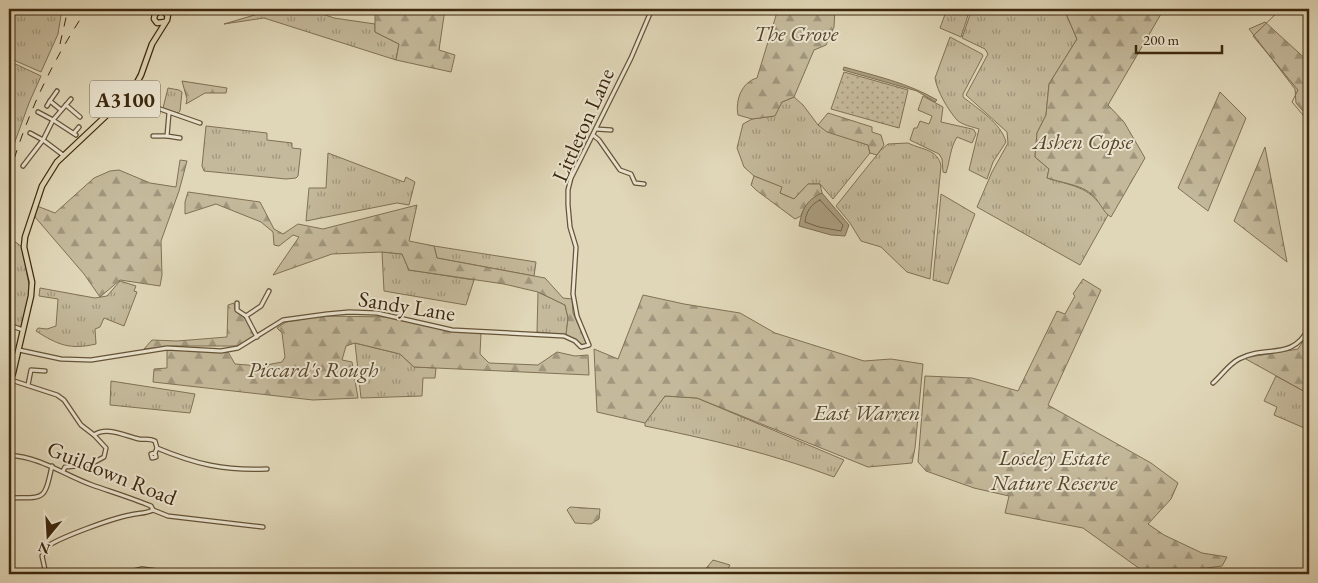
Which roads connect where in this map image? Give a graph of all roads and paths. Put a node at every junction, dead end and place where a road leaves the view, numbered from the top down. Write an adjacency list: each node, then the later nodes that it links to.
1 (163, 9): 4 (main road); 5 (main road)
2 (169, 9): 4 (main road)
3 (652, 9): 21 (street, Littleton Lane)
4 (168, 15): 6 (main road)
5 (156, 21): 6 (main road); 7 (main road, A3100)
6 (165, 22): 7 (main road, A3100)
7 (156, 36): 9 (main road, A3100)
8 (58, 91): 11 (street)
9 (126, 97): 16 (street); 29 (main road, A3100)
10 (71, 99): 12 (street)
11 (50, 101): 13 (street); 14 (street)
12 (66, 105): 14 (street); 17 (street)
13 (47, 106)
14 (61, 110): 18 (street)
15 (38, 112): 18 (street)
16 (169, 113): 19 (street); 26 (street)
17 (80, 117)
18 (53, 120): 20 (street); 28 (street)
19 (200, 123)
20 (79, 127)
21 (596, 129): 22 (street); 24 (street, Littleton Lane)
22 (611, 130)
23 (30, 133): 28 (street)
24 (593, 135): 31 (street); 39 (street, Littleton Lane)
25 (153, 136): 26 (street)
26 (167, 136): 27 (street)
27 (180, 138)
28 (43, 140): 29 (street); 30 (street)
29 (64, 155): 37 (main road, A3100)
30 (23, 166)
31 (644, 184)
32 (269, 291): 34 (street)
33 (237, 303): 34 (street)
34 (246, 316): 38 (street)
35 (9, 325): 37 (street)
36 (1309, 328): 44 (street)
37 (23, 330): 40 (main road, A3100)
38 (257, 337): 39 (street, Sandy Lane); 40 (street, Sandy Lane)
39 (589, 346)
40 (18, 350): 41 (main road, A3100)
41 (12, 357): 43 (main road, A3100)
42 (45, 371): 45 (street)
43 (10, 382): 45 (street)
44 (1213, 382)
45 (28, 385): 46 (street)
46 (94, 435): 47 (street); 52 (street)
47 (157, 448): 48 (street); 51 (street)
48 (155, 453)
49 (9, 455): 50 (street, Guildown Road)
50 (52, 466): 52 (street, Guildown Road); 53 (street)
51 (267, 469)
52 (63, 471): 54 (street, Guildown Road)
53 (9, 498)
54 (153, 510): 55 (street, Guildown Road); 56 (street)
55 (263, 527)
56 (46, 574)
57 (119, 574): 58 (street)
58 (183, 574)

